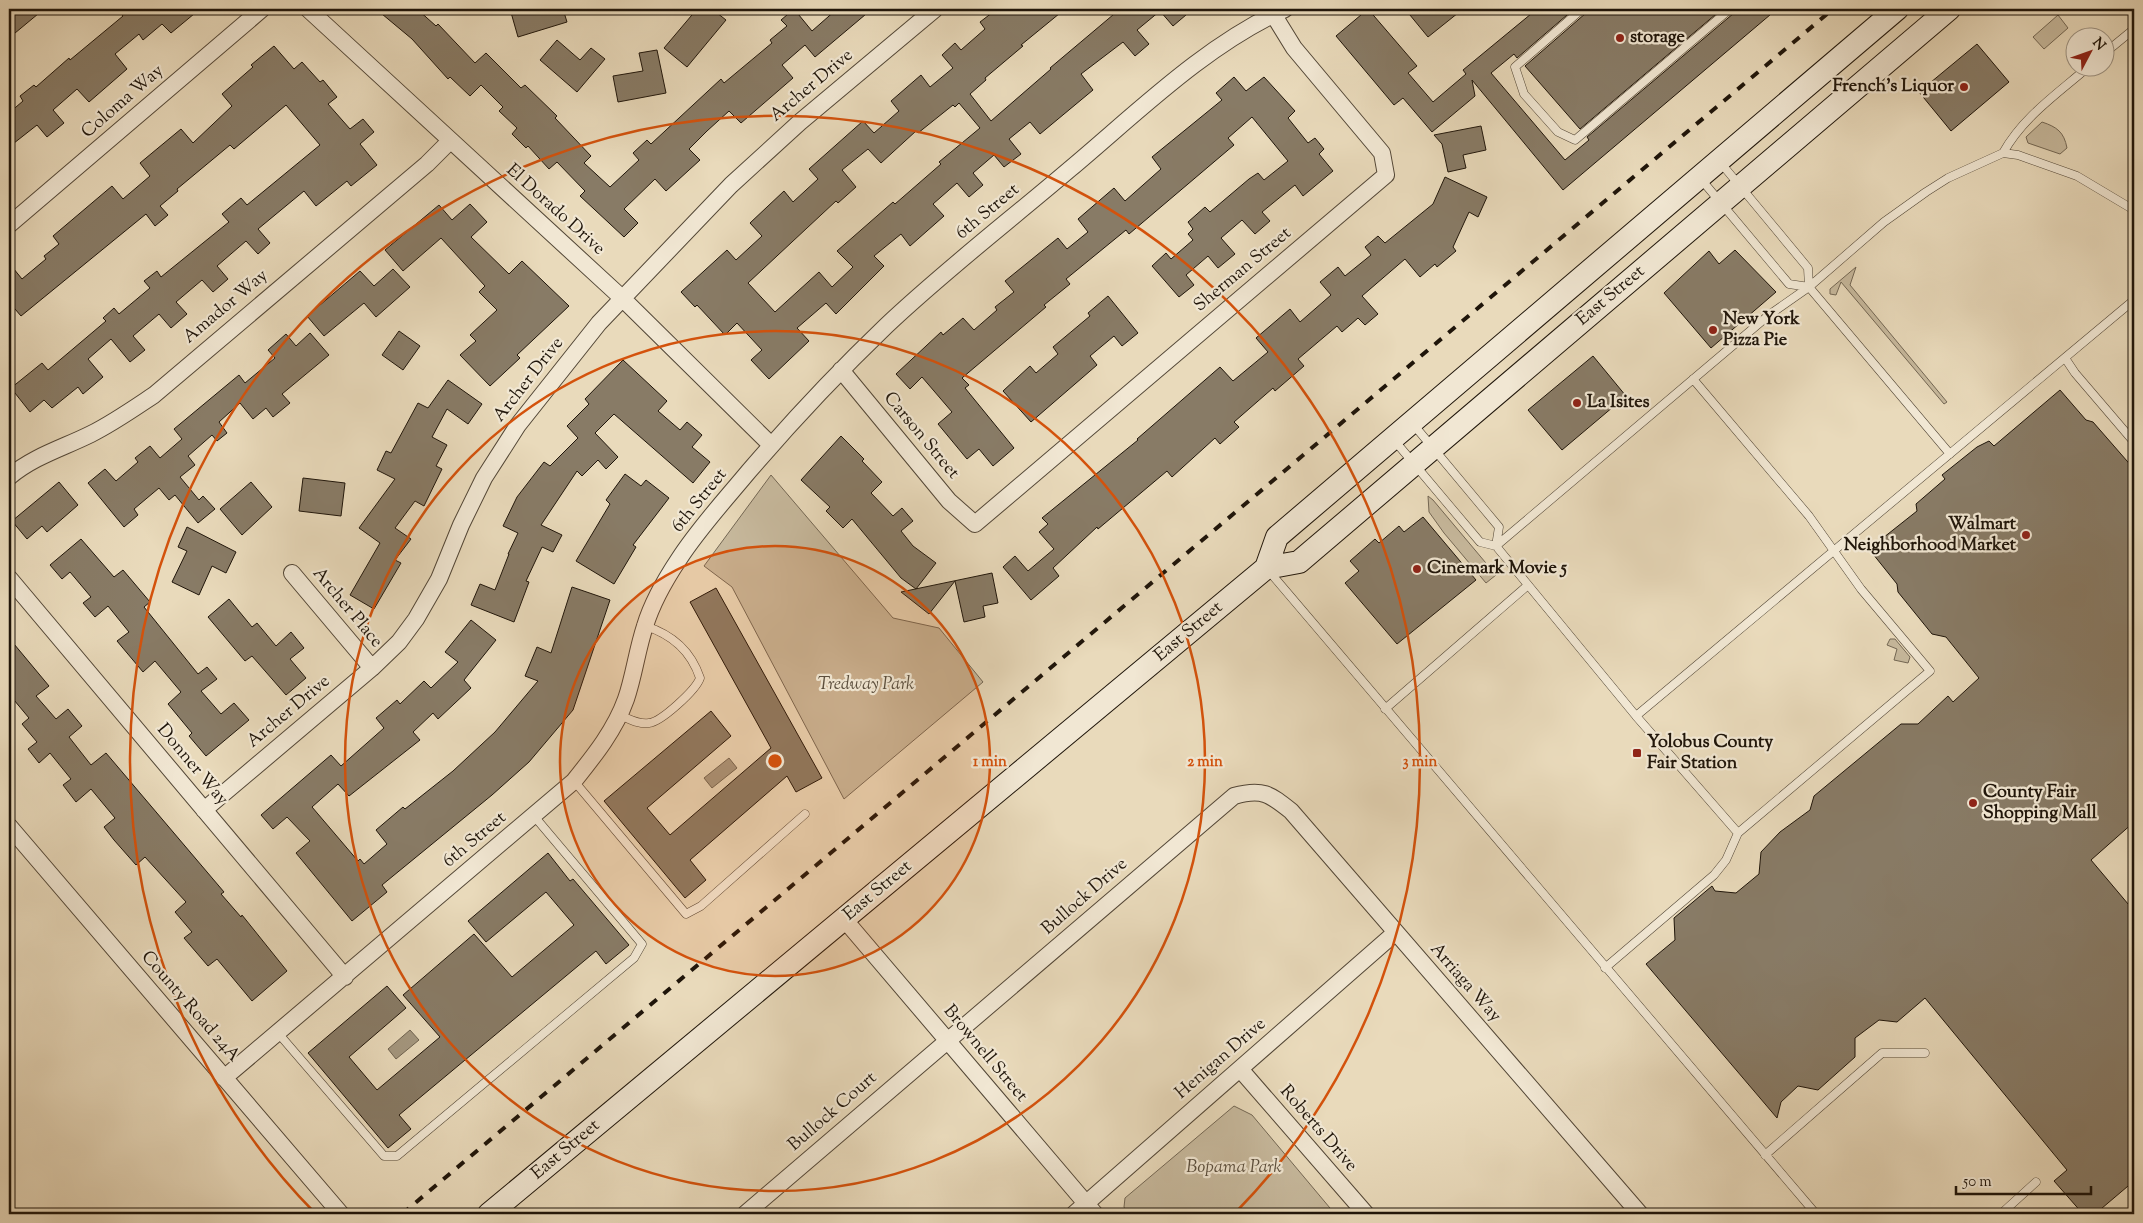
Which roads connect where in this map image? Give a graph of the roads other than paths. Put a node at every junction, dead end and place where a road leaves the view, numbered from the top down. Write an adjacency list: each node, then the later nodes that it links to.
1 (262, 9): 19 (street, Coloma Way)
2 (308, 9): 12 (street, El Dorado Drive)
3 (935, 9): 21 (street, Archer Drive)
4 (1582, 9): 5 (lane)
5 (1730, 9)
6 (1897, 9): 14 (street, East Street)
7 (1949, 9): 16 (street, East Street)
8 (1279, 12): 24 (street, 6th Street); 34 (street, Sherman Street)
9 (2134, 29): 10 (lane)
10 (2116, 44)
11 (2075, 78): 13 (lane)
12 (450, 141): 21 (street, El Dorado Drive); 33 (street, Amador Way)
13 (2003, 153): 18 (lane); 20 (lane)
14 (1718, 161): 15 (street, East Street); 16 (lane)
15 (1699, 177): 17 (lane); 26 (street, East Street)
16 (1740, 187): 17 (street, East Street); 20 (lane)
17 (1721, 203): 20 (lane); 30 (street, East Street)
18 (2134, 210)
19 (9, 225)
20 (1809, 287): 25 (lane); 31 (lane)
21 (622, 298): 29 (street, El Dorado Drive); 42 (street, Archer Drive)
22 (2134, 300): 23 (lane)
23 (2065, 358): 28 (lane); 31 (lane)
24 (840, 370): 29 (street, 6th Street); 34 (street, Carson Street)
25 (1693, 379): 35 (lane); 36 (lane)
26 (1411, 423): 27 (street, East Street); 30 (lane)
27 (1392, 439): 32 (lane); 37 (street, East Street)
28 (2134, 442)
29 (771, 446): 41 (street, 6th Street)
30 (1433, 448): 32 (street, East Street); 35 (lane)
31 (1950, 454): 36 (lane)
32 (1414, 464): 35 (lane); 37 (street, East Street)
33 (9, 477)
34 (975, 524)
35 (1496, 546): 40 (lane)
36 (1834, 550): 45 (lane); 52 (lane)
37 (1266, 568): 43 (lane); 53 (street, East Street)
38 (292, 573): 42 (street, Archer Place)
39 (9, 578): 48 (street, Donner Way)
40 (1527, 586): 43 (lane); 45 (lane)
41 (645, 626): 44 (street, 6th Street); 44 (lane)
42 (372, 668): 48 (street, Archer Drive)
43 (1385, 709): 55 (lane)
44 (618, 715): 46 (street, 6th Street)
45 (1636, 716): 52 (lane)
46 (574, 781): 49 (lane); 50 (street, 6th Street)
47 (1252, 791): 54 (street, Arriaga Way); 58 (street, Bullock Drive)
48 (204, 810): 56 (street, Donner Way)
49 (805, 814)
50 (534, 816): 56 (street, 6th Street); 57 (lane)
51 (9, 826): 61 (street, County Road 24A)
52 (1738, 833): 55 (lane)
53 (844, 919): 58 (street, Brownell Street); 66 (street, East Street)
54 (1395, 933): 60 (street, Henigan Drive); 69 (street, Arriaga Way)
55 (1605, 968): 62 (lane)
56 (345, 977): 57 (street, 6th Street)
57 (278, 1033): 61 (street, 6th Street)
58 (948, 1041): 64 (street, Brownell Street); 67 (street, Bullock Court)
59 (1926, 1053): 62 (lane)
60 (1240, 1069): 64 (street, Henigan Drive); 68 (street, Roberts Drive)
61 (224, 1078): 65 (street, County Road 24A)
62 (1765, 1155): 70 (lane)
63 (2036, 1182): 71 (lane)
64 (1085, 1211)
65 (341, 1214)
66 (489, 1214)
67 (745, 1214)
68 (1366, 1214)
69 (1640, 1214)
70 (1816, 1214)
71 (2004, 1214)

